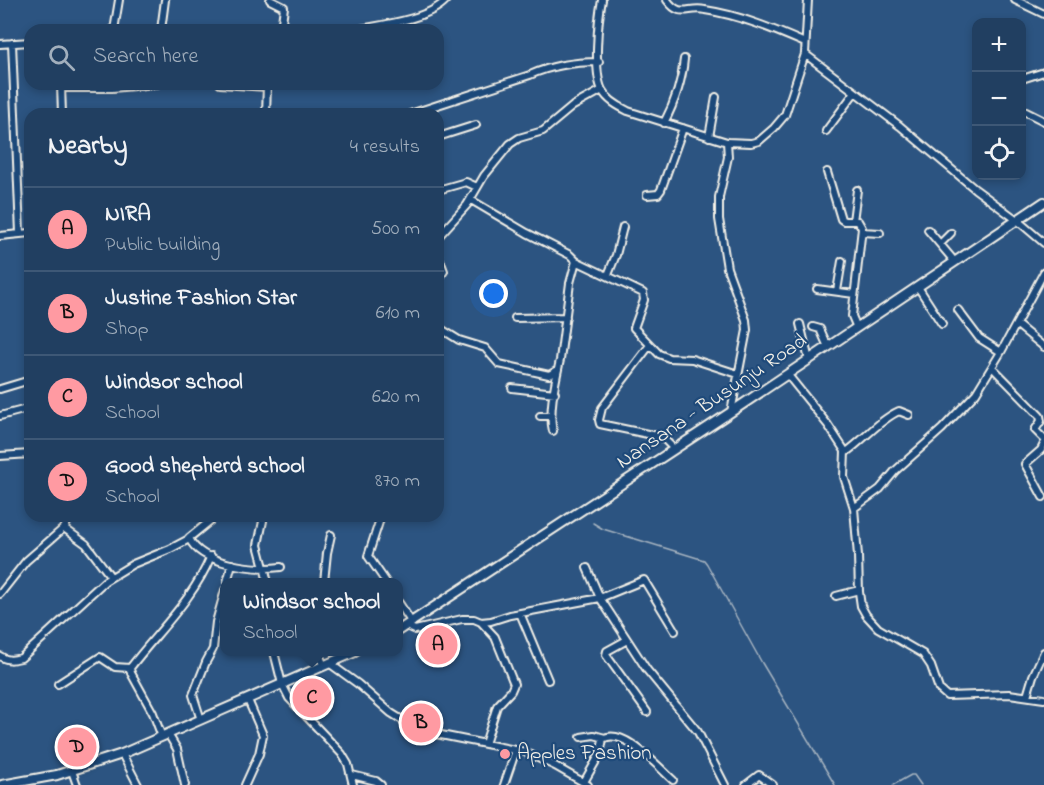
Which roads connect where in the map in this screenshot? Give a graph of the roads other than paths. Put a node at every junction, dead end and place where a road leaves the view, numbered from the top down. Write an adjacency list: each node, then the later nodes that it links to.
1 (118, 0): 10 (street)
2 (165, 0): 11 (street)
3 (270, 0): 12 (street)
4 (446, 0): 13 (street)
5 (602, 0): 20 (street)
6 (668, 0): 16 (street)
7 (808, 0): 16 (street)
8 (1015, 0): 9 (street)
9 (1044, 15)
10 (115, 24)
11 (162, 24)
12 (282, 24)
13 (382, 24)
14 (24, 42): 15 (street)
15 (12, 43): 17 (street); 53 (street)
16 (804, 43): 18 (street)
17 (0, 44)
18 (805, 54): 26 (street); 39 (street)
19 (684, 59): 33 (street)
20 (599, 62): 25 (street); 30 (street)
21 (1044, 72): 22 (street)
22 (1026, 78)
23 (61, 90): 28 (street)
24 (267, 90): 29 (street)
25 (602, 90): 33 (street); 42 (street)
26 (855, 92): 36 (street); 47 (street)
27 (716, 97): 38 (street)
28 (63, 108)
29 (266, 108)
30 (428, 108)
31 (1026, 112): 32 (street)
32 (1044, 121)
33 (664, 123): 35 (street)
34 (476, 125): 37 (street)
35 (683, 128): 38 (street); 44 (street)
36 (826, 131)
37 (444, 135)
38 (709, 137): 39 (street)
39 (727, 142): 85 (street)
40 (827, 171): 48 (street)
41 (444, 188): 42 (street)
42 (477, 188): 45 (street)
43 (857, 190): 48 (street)
44 (647, 195)
45 (471, 200): 50 (street); 60 (street)
46 (1044, 202): 47 (main road, Nansana - Busunju Road)
47 (1017, 220): 58 (street); 62 (main road, Nansana - Busunju Road)
48 (853, 221): 52 (street)
49 (623, 227): 64 (street)
50 (444, 230)
51 (928, 231): 59 (street)
52 (862, 232): 55 (street); 68 (street)
53 (20, 233): 54 (street); 57 (street)
54 (24, 233)
55 (880, 233)
56 (951, 233): 59 (street)
57 (0, 236)
58 (1044, 243)
59 (940, 244): 62 (street)
60 (576, 261): 64 (street); 70 (street)
61 (842, 261): 67 (street)
62 (955, 262): 65 (main road, Nansana - Busunju Road)
63 (1044, 272): 74 (street)
64 (608, 275): 78 (street)
65 (918, 287): 73 (street); 76 (main road, Nansana - Busunju Road)
66 (817, 289): 67 (street)
67 (837, 291): 68 (street)
68 (854, 294): 76 (street)
69 (958, 310): 81 (street)
70 (566, 317): 71 (street); 84 (street)
71 (516, 318)
72 (800, 324): 82 (street)
73 (942, 324)
74 (1016, 324): 80 (street); 81 (street)
75 (813, 327): 79 (street)
76 (857, 328): 79 (main road, Nansana - Busunju Road)
77 (444, 331): 84 (street)
78 (650, 345): 85 (street); 99 (street)
79 (828, 347): 82 (main road, Nansana - Busunju Road)
80 (1044, 347)
81 (1001, 352): 83 (street)
82 (809, 360): 86 (main road, Nansana - Busunju Road)
83 (992, 367): 98 (street); 104 (street)
84 (556, 371): 90 (street)
85 (738, 374): 92 (street)
86 (787, 374): 92 (main road, Nansana - Busunju Road); 100 (street)
87 (24, 382): 89 (street)
88 (512, 388): 90 (street)
89 (0, 389)
90 (555, 393): 96 (street)
91 (23, 410): 94 (street)
92 (731, 412): 99 (main road, Nansana - Busunju Road)
93 (909, 415): 100 (street)
94 (0, 416)
95 (540, 416): 96 (street)
96 (551, 416): 97 (street)
97 (553, 430)
98 (1044, 442): 103 (street)
99 (674, 449): 129 (main road, Nansana - Busunju Road)
100 (845, 453): 104 (street)
101 (24, 454): 102 (street)
102 (0, 456)
103 (1043, 497)
104 (854, 508): 122 (street)
105 (68, 522): 109 (street)
106 (209, 522): 111 (street)
107 (263, 522): 116 (street)
108 (379, 522): 121 (street)
109 (64, 528): 117 (street); 123 (street)
110 (332, 534): 120 (street)
111 (189, 539): 112 (street); 117 (street)
112 (211, 556): 113 (street); 138 (street)
113 (232, 564): 116 (street); 118 (street)
114 (281, 567): 116 (street)
115 (586, 568): 125 (street)
116 (263, 569): 119 (street)
117 (111, 577): 133 (street)
118 (228, 578)
119 (266, 578)
120 (324, 578)
121 (383, 578)
122 (859, 590): 124 (street); 142 (street)
123 (0, 594)
124 (836, 596)
125 (600, 598): 127 (street); 130 (street); 131 (street)
126 (220, 608): 146 (street)
127 (520, 613): 128 (street); 139 (street)
128 (481, 622): 129 (street); 150 (street)
129 (406, 626)
130 (675, 631)
131 (627, 640): 145 (street); 165 (street)
132 (1044, 652): 142 (street)
133 (0, 656)
134 (275, 656): 141 (street)
135 (321, 656): 137 (street)
136 (345, 656): 137 (main road)
137 (327, 665): 141 (main road); 150 (street)
138 (130, 668): 140 (street); 147 (street)
139 (548, 680)
140 (58, 684)
141 (282, 684): 144 (main road); 154 (street)
142 (1027, 696): 143 (street)
143 (1044, 699)
144 (248, 700): 146 (main road); 161 (street)
145 (647, 712)
146 (201, 720): 147 (main road)
147 (165, 735): 152 (main road); 160 (street)
148 (581, 737): 149 (street)
149 (605, 738): 155 (street); 156 (street)
150 (485, 744): 151 (street)
151 (516, 750): 156 (street); 164 (street)
152 (122, 754): 153 (main road); 159 (street)
153 (72, 771): 157 (main road); 158 (street)
154 (352, 775): 162 (street); 163 (street)
155 (674, 780)
156 (586, 784)
157 (2, 785)
158 (77, 785)
159 (138, 785)
160 (186, 785)
161 (245, 785)
162 (353, 785)
163 (381, 785)
164 (504, 785)
165 (725, 785)
166 (746, 785): 167 (street)
167 (773, 785)

